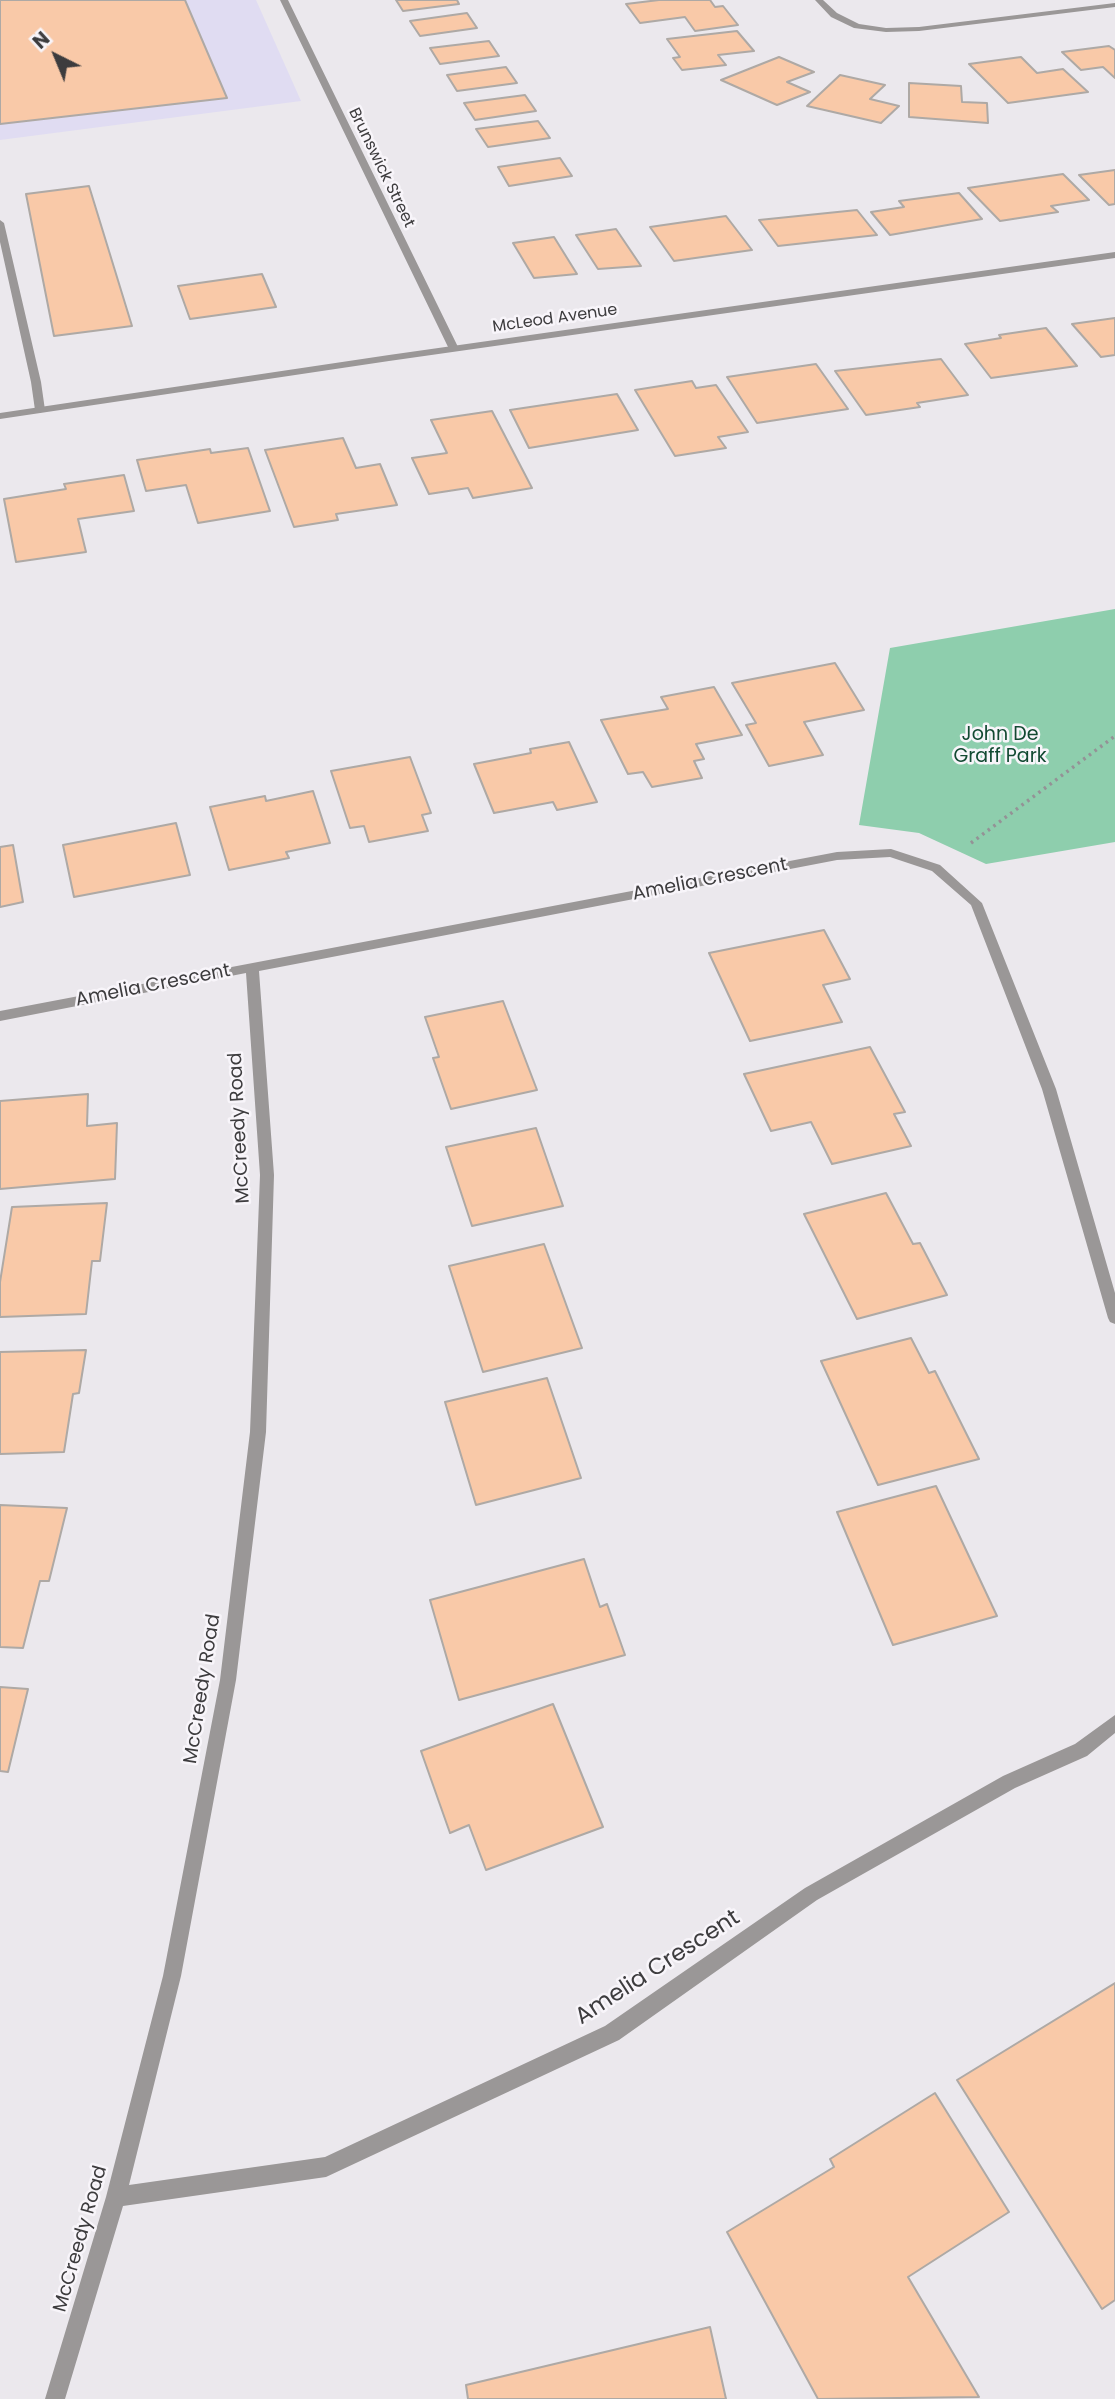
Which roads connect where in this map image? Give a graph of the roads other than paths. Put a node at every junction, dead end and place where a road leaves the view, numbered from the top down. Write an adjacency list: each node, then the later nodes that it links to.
1 (284, 0): 6 (street, Brunswick Street)
2 (819, 0): 3 (street)
3 (1115, 5)
4 (0, 223): 7 (street)
5 (1115, 256): 6 (street, McLeod Avenue)
6 (454, 349): 7 (street, McLeod Avenue)
7 (40, 410): 8 (street, McLeod Avenue)
8 (0, 416)
9 (252, 967): 10 (street, Amelia Crescent); 11 (street, Amelia Crescent); 13 (street, McCreedy Road)
10 (0, 1016)
11 (1115, 1318)
12 (1115, 1723): 13 (street, Amelia Crescent)
13 (116, 2197): 14 (street, McCreedy Road)
14 (55, 2399)

